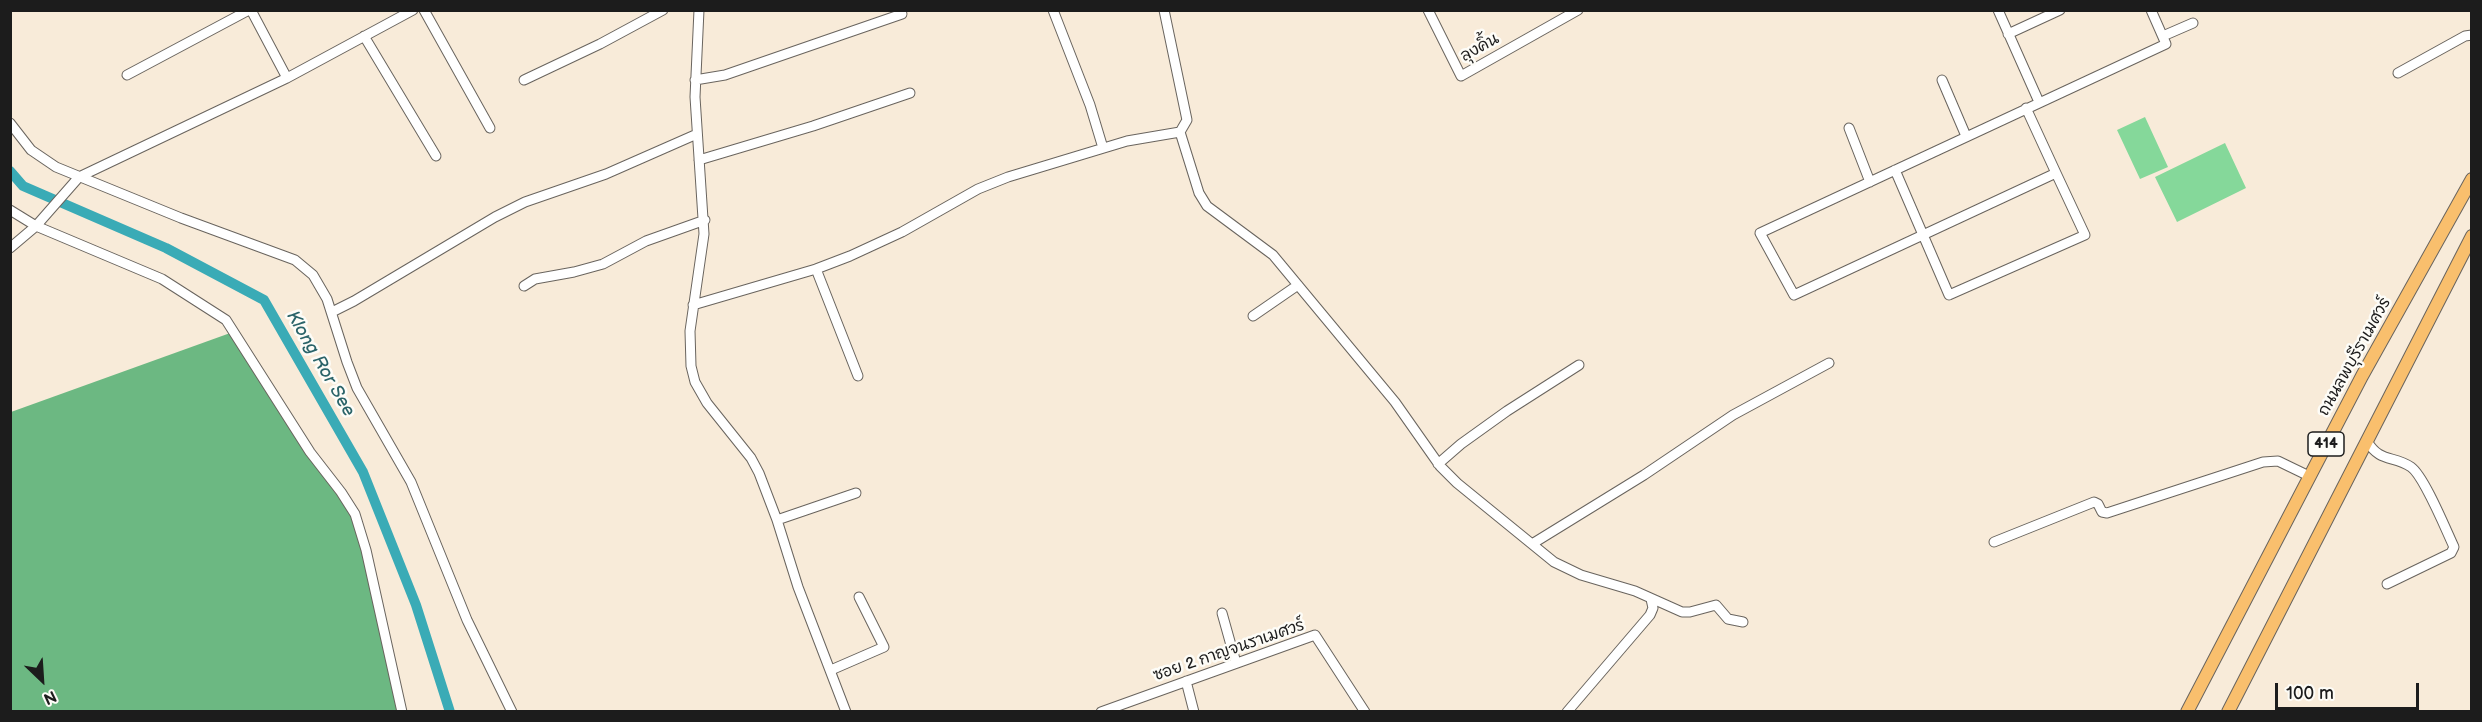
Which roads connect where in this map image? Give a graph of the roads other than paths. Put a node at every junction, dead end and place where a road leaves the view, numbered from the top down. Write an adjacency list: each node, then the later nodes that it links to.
1 (250, 10): 20 (street); 21 (street)
2 (413, 10): 17 (street)
3 (424, 10): 29 (street)
4 (663, 10): 22 (street)
5 (699, 10): 23 (street)
6 (1053, 10): 34 (street)
7 (1164, 10): 31 (street)
8 (1428, 10): 9 (street, ลุงคิ้น)
9 (1578, 10)
10 (1998, 10): 15 (street)
11 (2060, 10): 15 (street)
12 (2151, 10): 18 (street)
13 (902, 14): 23 (street)
14 (2193, 23): 18 (street)
15 (2008, 34): 26 (street)
16 (2472, 35): 19 (street)
17 (364, 36): 21 (street); 35 (street)
18 (2163, 36): 26 (street)
19 (2398, 73)
20 (127, 75)
21 (287, 78): 39 (street)
22 (524, 80)
23 (695, 80): 32 (street)
24 (1942, 80): 33 (street)
25 (910, 93): 36 (street)
26 (2039, 102): 27 (street)
27 (2026, 108): 33 (street); 38 (street)
28 (10, 123): 39 (street)
29 (490, 128)
30 (1849, 129): 41 (street)
31 (1180, 132): 34 (street); 50 (street)
32 (697, 134): 36 (street); 53 (street)
33 (1966, 136): 37 (street)
34 (1103, 148): 49 (street)
35 (436, 156)
36 (699, 160): 44 (street)
37 (1895, 170): 41 (street); 46 (street)
38 (2056, 173): 46 (street); 46 (street)
39 (76, 179): 45 (street); 53 (street)
40 (2472, 179): 42 (main road, ถนนลพบุรีราเมศวร์ / 414)
41 (1870, 182): 46 (street)
42 (2468, 193): 60 (main road, ถนนลพบุรีราเมศวร์ / 414)
43 (10, 210): 45 (street)
44 (705, 220): 51 (street); 52 (street)
45 (38, 223): 48 (street); 73 (street)
46 (1924, 235)
47 (2472, 236): 58 (main road, 414)
48 (10, 248)
49 (816, 269): 52 (street); 57 (street)
50 (1298, 285): 54 (street); 59 (street)
51 (524, 286)
52 (693, 305): 62 (street)
53 (332, 312): 74 (street)
54 (1253, 316)
55 (1829, 363): 64 (street)
56 (1579, 365): 59 (street)
57 (858, 376)
58 (2367, 441): 65 (street); 81 (main road, 414)
59 (1438, 464): 64 (street)
60 (2309, 476): 63 (street); 80 (main road, ถนนลพบุรีราเมศวร์ / 414)
61 (856, 493): 62 (street)
62 (777, 520): 71 (street)
63 (1994, 542)
64 (1532, 544): 67 (street)
65 (2387, 584)
66 (859, 597): 71 (street)
67 (1651, 599): 69 (street); 79 (street)
68 (1222, 613): 70 (street)
69 (1743, 622)
70 (1236, 663): 72 (street, ซอย 2 กาญจนราเมศวร์); 78 (street, ซอย 2 กาญจนราเมศวร์)
71 (831, 670): 75 (street)
72 (1186, 681): 76 (street, ซอย 2 กาญจนราเมศวร์); 77 (street)
73 (402, 711)
74 (512, 711)
75 (846, 711)
76 (1101, 711)
77 (1194, 711)
78 (1365, 711)
79 (1568, 711)
80 (2187, 711)
81 (2228, 711)

